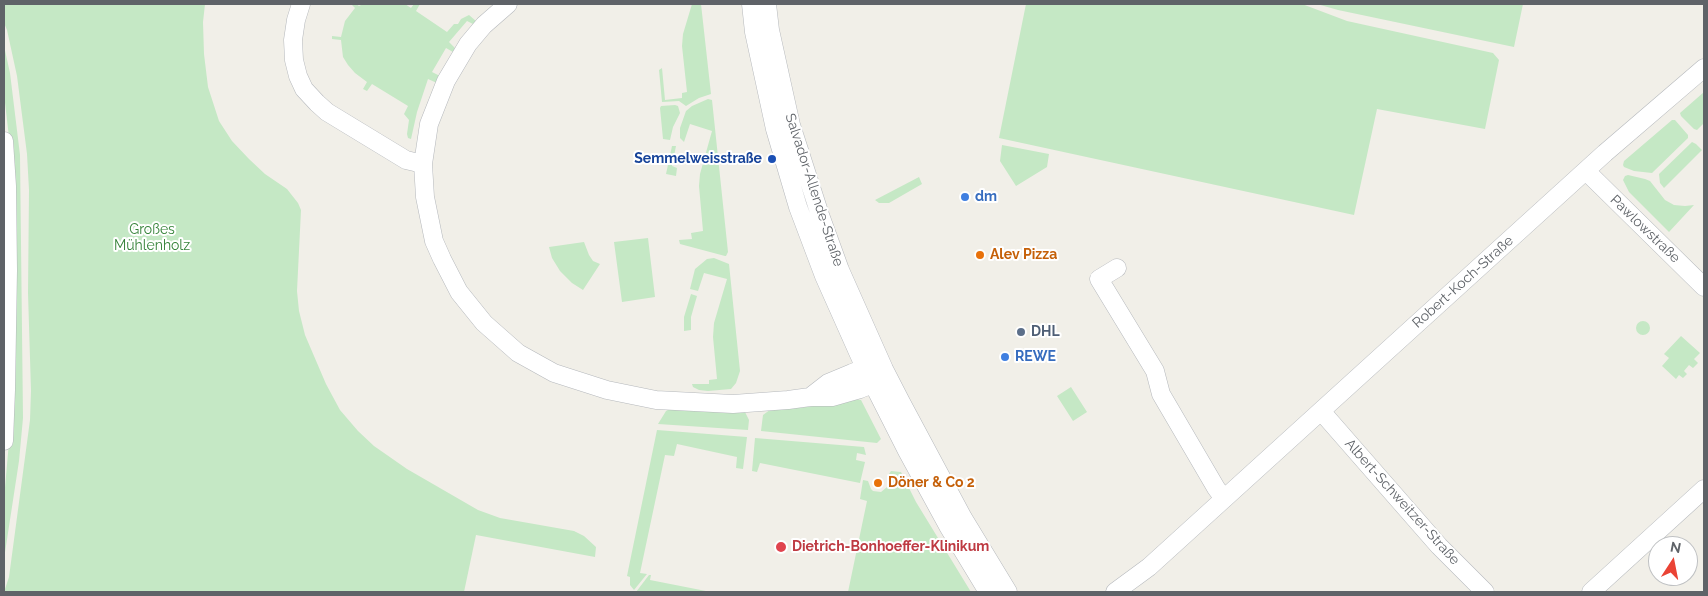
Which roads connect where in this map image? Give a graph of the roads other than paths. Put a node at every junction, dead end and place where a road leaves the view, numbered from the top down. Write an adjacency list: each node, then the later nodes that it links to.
1 (302, 4): 7 (street)
2 (751, 4): 11 (street, Salvador-Allende-Straße)
3 (767, 4): 12 (street, Salvador-Allende-Straße)
4 (500, 6): 7 (street)
5 (1704, 68): 8 (street, Robert-Koch-Straße)
6 (4, 141): 16 (street)
7 (424, 164): 14 (street)
8 (1586, 171): 10 (street, Pawlowstraße); 15 (street, Robert-Koch-Straße)
9 (1117, 268): 18 (street)
10 (1704, 287)
11 (865, 368): 12 (street); 13 (street, Salvador-Allende-Straße); 14 (street)
12 (884, 368): 13 (street); 20 (street, Salvador-Allende-Straße)
13 (873, 384): 14 (street); 19 (street, Salvador-Allende-Straße)
14 (810, 397)
15 (1321, 411): 18 (street, Robert-Koch-Straße); 22 (street, Albert-Schweitzer-Straße)
16 (4, 441)
17 (1704, 489): 23 (street)
18 (1224, 499): 21 (street, Robert-Koch-Straße)
19 (988, 592)
20 (1008, 592)
21 (1116, 592)
22 (1485, 592)
23 (1591, 592)

